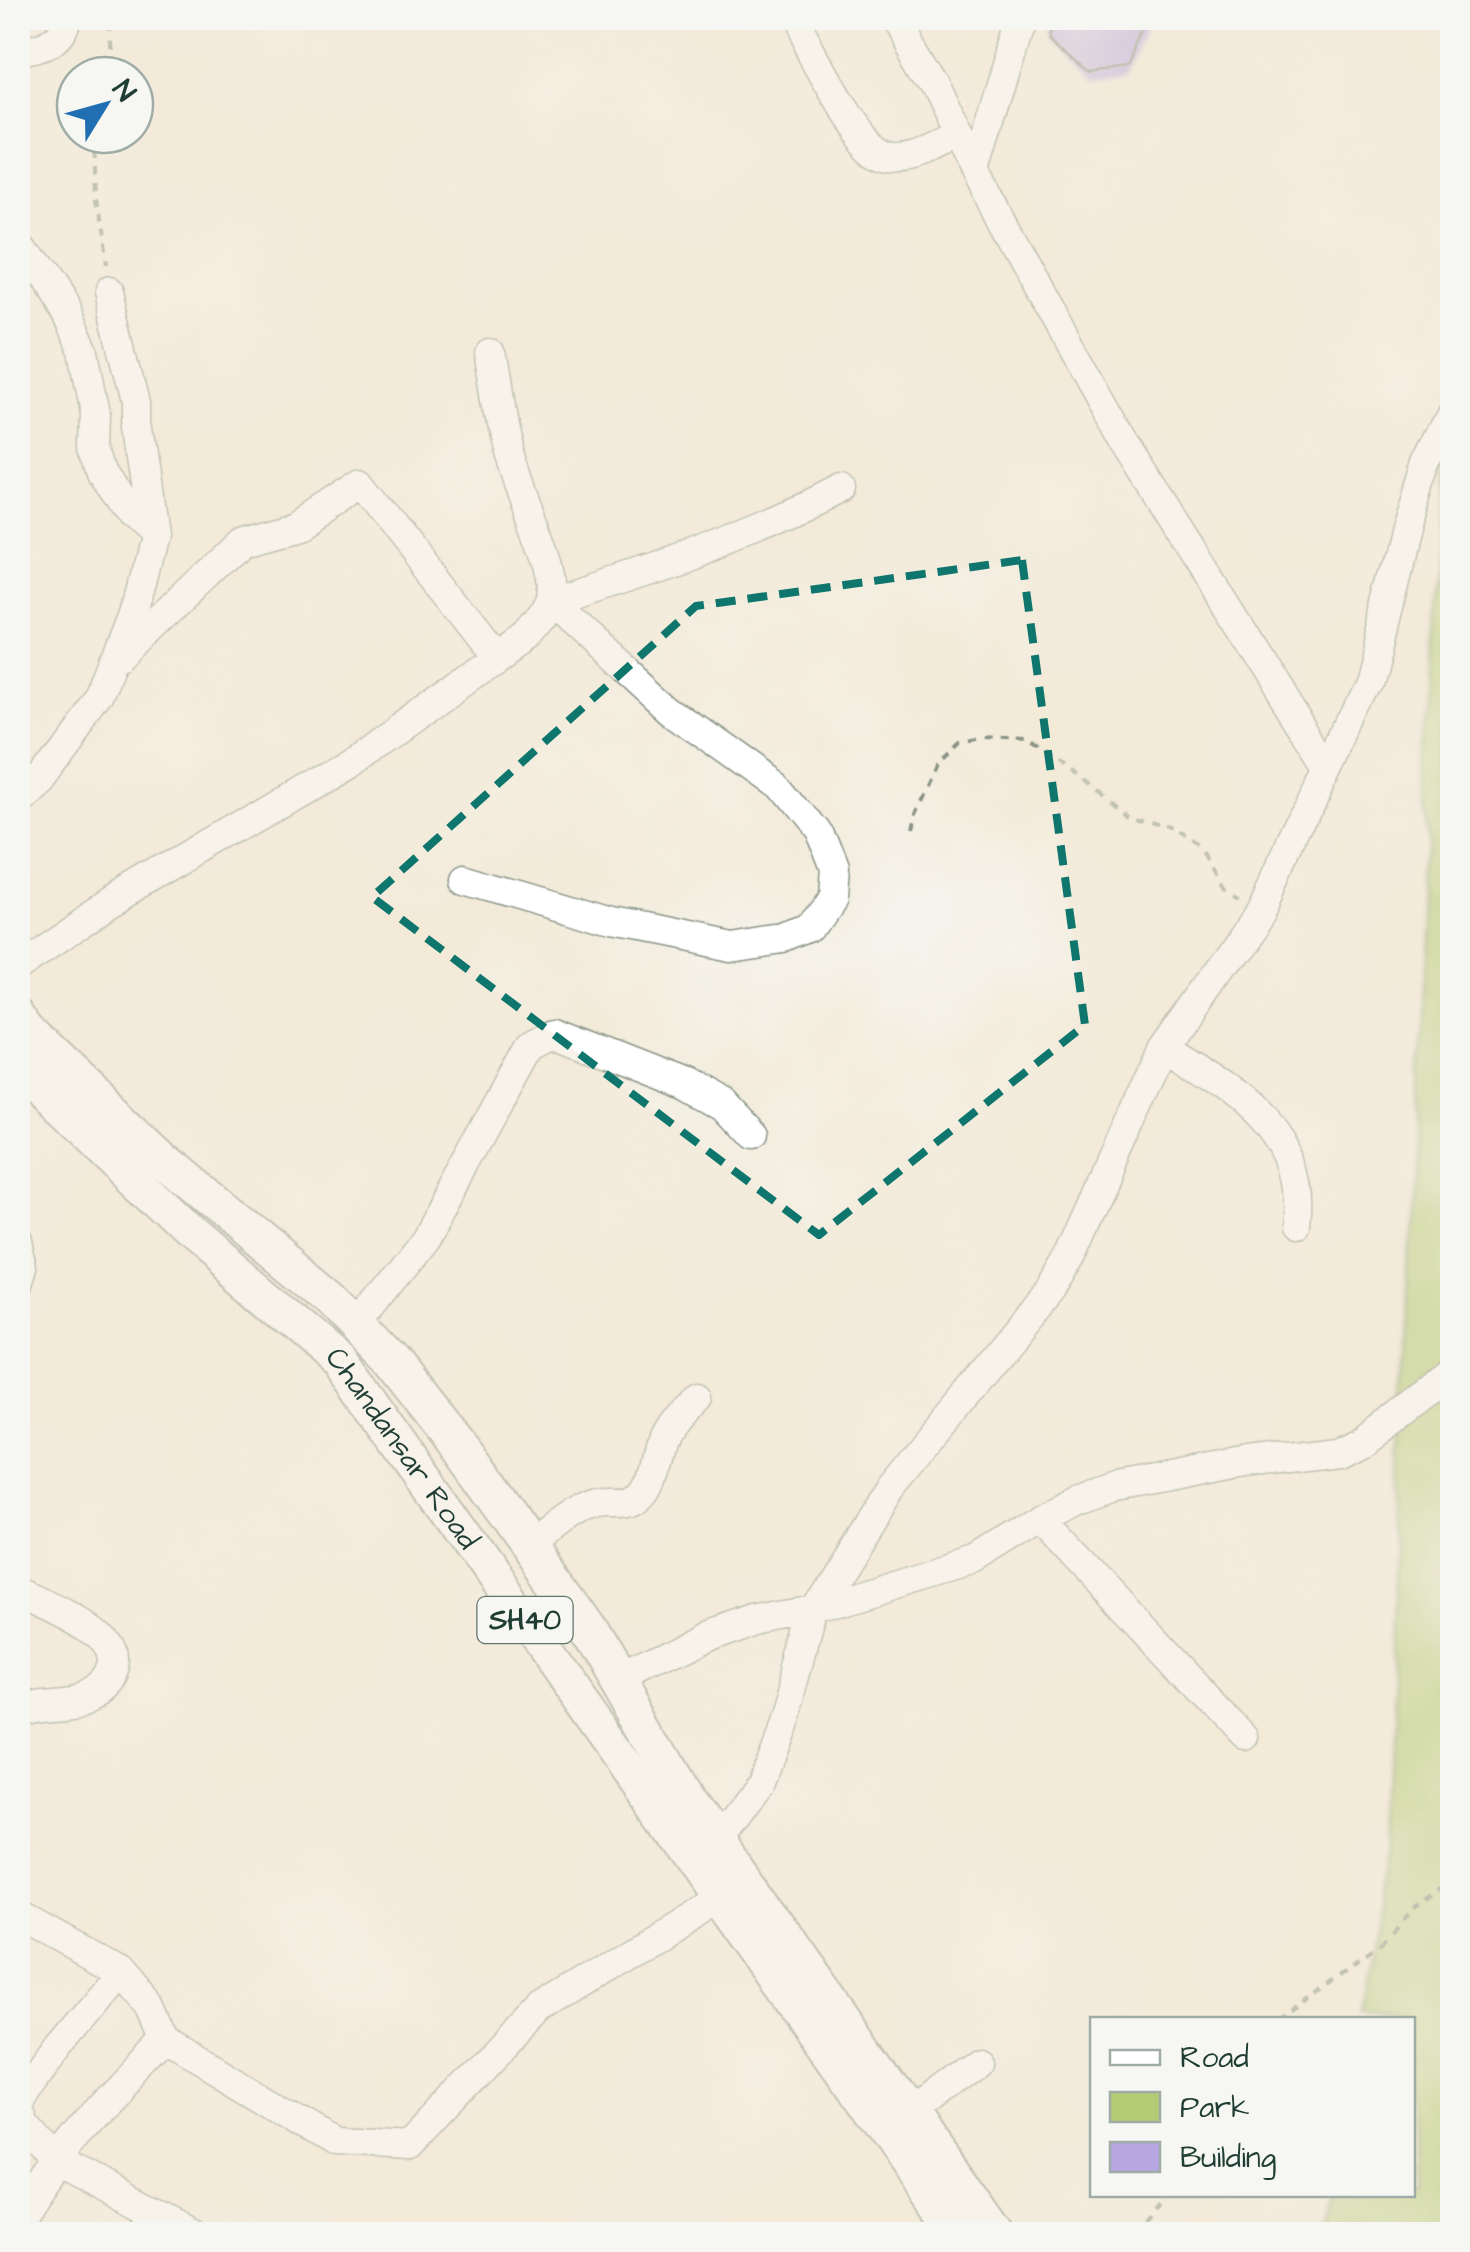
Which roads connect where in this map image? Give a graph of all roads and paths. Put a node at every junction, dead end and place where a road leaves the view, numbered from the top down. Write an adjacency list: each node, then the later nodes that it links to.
1 (68, 18): 6 (street)
2 (111, 18): 7 (path)
3 (791, 18): 8 (street)
4 (894, 18): 8 (street)
5 (1020, 18): 10 (street)
6 (18, 51)
7 (105, 55)
8 (957, 135): 10 (street)
9 (95, 155): 12 (path)
10 (975, 174): 20 (street)
11 (18, 241): 16 (street)
12 (110, 292): 16 (street)
13 (490, 352): 17 (street)
14 (1452, 410): 20 (street)
15 (841, 489): 17 (street)
16 (151, 536): 19 (street)
17 (551, 602): 18 (street); 23 (street)
18 (498, 658): 19 (street); 25 (street)
19 (112, 664): 21 (street)
20 (1328, 765): 24 (street)
21 (18, 798)
22 (911, 831): 24 (path)
23 (465, 878)
24 (1261, 908): 27 (street)
25 (18, 965)
26 (18, 1016): 33 (main road)
27 (1164, 1047): 30 (street); 39 (street)
28 (18, 1070): 43 (main road, Chandansar Road / SH40)
29 (751, 1136): 33 (street)
30 (1296, 1227)
31 (18, 1243): 32 (street)
32 (18, 1286)
33 (356, 1324): 37 (main road)
34 (1452, 1372): 36 (street)
35 (697, 1397): 37 (street)
36 (1040, 1519): 39 (street); 42 (street)
37 (530, 1544): 40 (main road)
38 (18, 1589): 41 (street)
39 (813, 1609): 40 (street); 43 (street)
40 (620, 1679): 43 (main road)
41 (18, 1709)
42 (1246, 1739)
43 (708, 1851): 45 (main road)
44 (1452, 1882): 48 (path)
45 (734, 1888): 49 (street); 51 (main road); 56 (main road)
46 (18, 1915): 47 (street)
47 (122, 1972): 49 (street); 52 (street)
48 (1281, 2017)
49 (166, 2040): 52 (street)
50 (977, 2062): 51 (street)
51 (909, 2113): 57 (main road)
52 (56, 2161): 54 (street); 55 (street)
53 (1167, 2197): 58 (path)
54 (18, 2219)
55 (197, 2234)
56 (960, 2234)
57 (995, 2234)
58 (1134, 2234)

